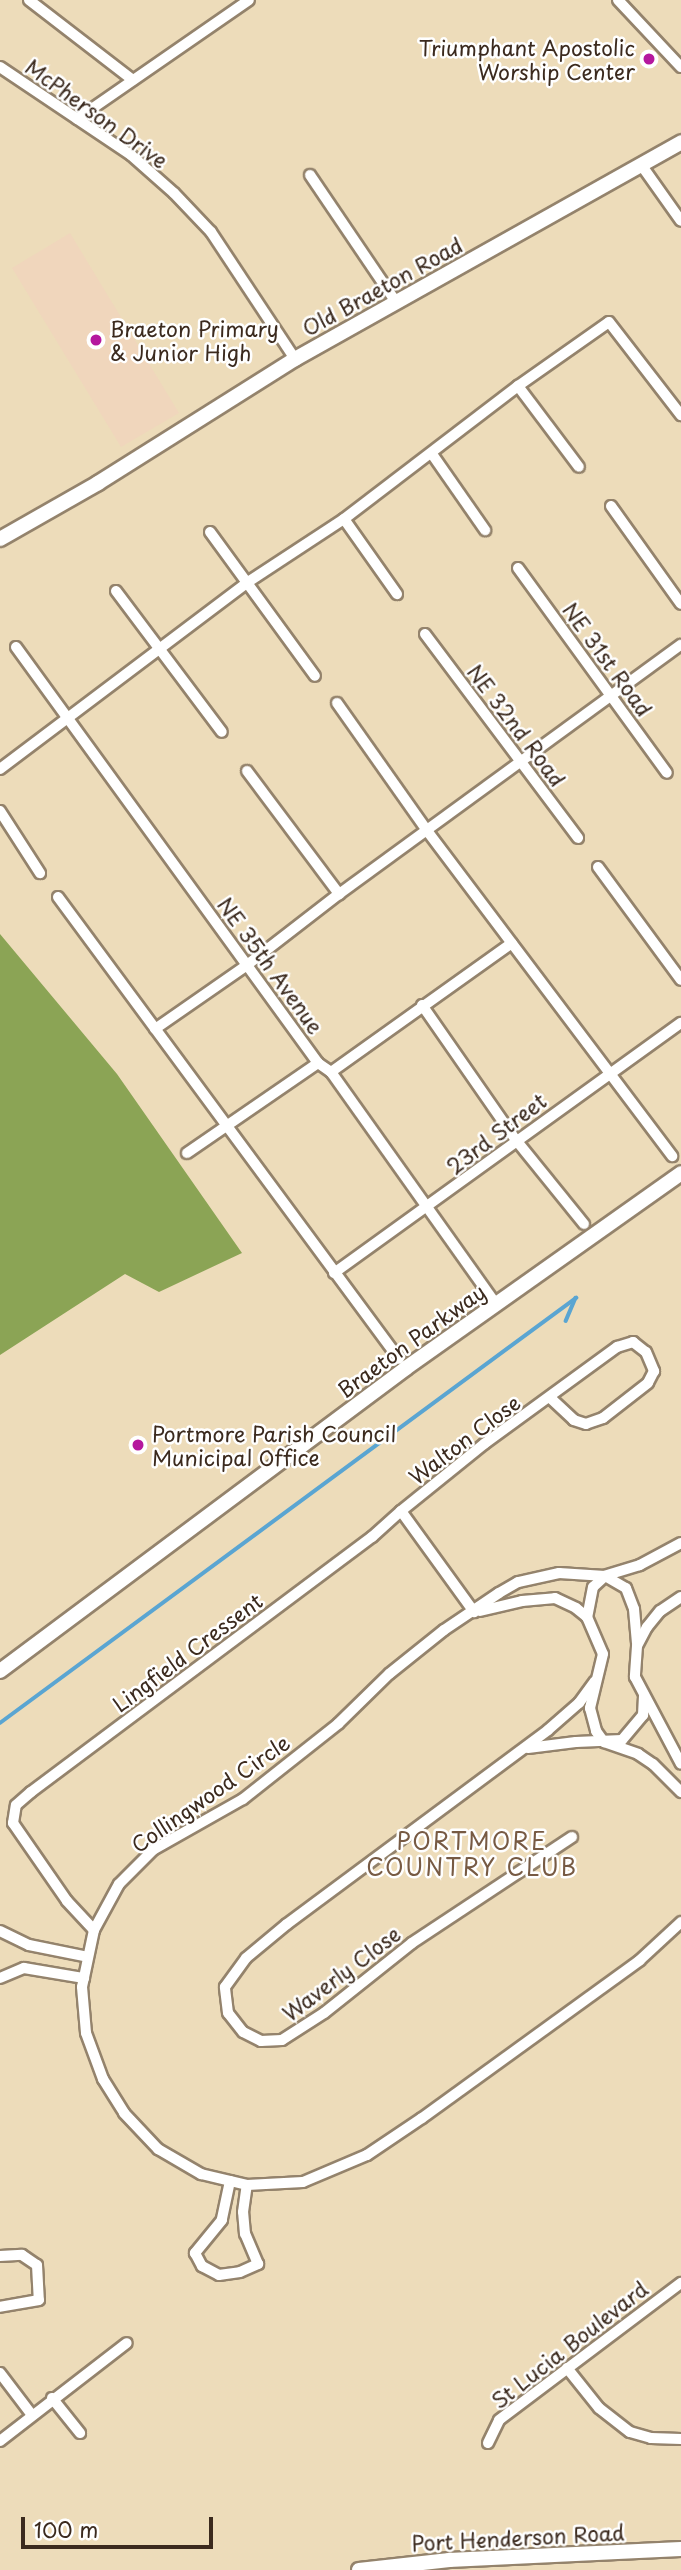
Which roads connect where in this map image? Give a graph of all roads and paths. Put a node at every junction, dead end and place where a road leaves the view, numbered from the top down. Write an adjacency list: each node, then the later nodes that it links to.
1 (29, 0): 6 (street)
2 (618, 0): 5 (street)
3 (246, 1): 6 (street)
4 (0, 67): 7 (street, McPherson Drive)
5 (681, 67)
6 (133, 80): 7 (street)
7 (77, 119): 13 (street, McPherson Drive)
8 (681, 142): 9 (street, Old Braeton Road)
9 (642, 166): 11 (street); 12 (street, Old Braeton Road)
10 (310, 175): 12 (street)
11 (681, 221)
12 (396, 302): 13 (street, Old Braeton Road)
13 (295, 359): 22 (street, Old Braeton Road)
14 (518, 386): 15 (street); 16 (street); 17 (street)
15 (681, 415)
16 (432, 454): 19 (street); 20 (street)
17 (579, 467)
18 (611, 506): 27 (street)
19 (344, 519): 24 (street); 26 (street)
20 (485, 530)
21 (210, 532): 24 (street)
22 (0, 539)
23 (518, 568): 33 (street, NE 31st Road)
24 (248, 582): 31 (street); 32 (street)
25 (117, 591): 31 (street)
26 (397, 594)
27 (681, 604)
28 (425, 634): 37 (street, NE 32nd Road)
29 (681, 645): 33 (street)
30 (16, 647): 35 (street, NE 35th Avenue)
31 (158, 649): 35 (street); 36 (street)
32 (315, 676)
33 (610, 696): 37 (street); 40 (street, NE 31st Road)
34 (337, 703): 42 (street)
35 (68, 716): 38 (street); 49 (street, NE 35th Avenue)
36 (222, 732)
37 (520, 761): 42 (street); 43 (street, NE 32nd Road)
38 (0, 769)
39 (247, 771): 46 (street)
40 (667, 773)
41 (0, 811): 45 (street)
42 (428, 832): 46 (street); 48 (street)
43 (578, 838)
44 (598, 867): 50 (street)
45 (40, 873)
46 (339, 894): 49 (street)
47 (58, 897): 53 (street)
48 (512, 943): 51 (street); 56 (street)
49 (247, 965): 53 (street); 54 (street, NE 35th Avenue)
50 (681, 980)
51 (422, 1005): 55 (street); 58 (street)
52 (681, 1023): 56 (street, 23rd Street)
53 (155, 1029): 57 (street)
54 (318, 1063): 55 (street, NE 35th Avenue); 57 (street)
55 (331, 1072): 62 (street, NE 35th Avenue)
56 (611, 1073): 58 (street, 23rd Street); 60 (street)
57 (225, 1127): 59 (street); 64 (street)
58 (516, 1140): 62 (street, 23rd Street); 63 (street)
59 (187, 1153)
60 (673, 1156)
61 (681, 1173): 65 (street, Braeton Parkway)
62 (428, 1208): 64 (street, 23rd Street); 65 (street, NE 35th Avenue)
63 (584, 1224)
64 (334, 1273): 66 (street)
65 (496, 1304): 75 (street, Braeton Parkway)
66 (399, 1359)
67 (550, 1398): 67 (street, Walton Close); 68 (street, Walton Close)
68 (401, 1511): 72 (street); 84 (street, Lingfield Cressent)
69 (681, 1543): 70 (street, Collingwood Circle)
70 (604, 1576): 72 (street, Collingwood Circle); 73 (street); 74 (street)
71 (681, 1597): 74 (street)
72 (474, 1612): 73 (street, Collingwood Circle); 84 (street, Collingwood Circle)
73 (587, 1617): 76 (street)
74 (637, 1646): 77 (street)
75 (0, 1671)
76 (596, 1681): 78 (street); 79 (street, Waverly Close)
77 (644, 1693): 78 (street); 80 (street)
78 (604, 1742): 79 (street, Waverly Close); 81 (street)
79 (522, 1750): 82 (street, Waverly Close)
80 (681, 1764)
81 (681, 1793)
82 (572, 1837)
83 (681, 1923): 90 (street, Collingwood Circle)
84 (94, 1930): 86 (street, Collingwood Circle)
85 (0, 1931): 86 (street)
86 (88, 1957): 88 (street, Collingwood Circle)
87 (0, 1978): 88 (street)
88 (84, 1978): 89 (street, Collingwood Circle)
89 (230, 2181): 90 (street, Collingwood Circle); 90 (street)
90 (247, 2185)
91 (0, 2256): 93 (street)
92 (681, 2283): 95 (street, St Lucia Boulevard)
93 (0, 2307)
94 (127, 2343): 97 (street)
95 (567, 2368): 100 (street); 102 (street, St Lucia Boulevard)
96 (0, 2373): 98 (street)
97 (52, 2398): 98 (street); 99 (street)
98 (32, 2416): 101 (street)
99 (80, 2433)
100 (681, 2439)
101 (0, 2441)
102 (488, 2443)
103 (681, 2549): 104 (street, Port Henderson Road)
104 (359, 2570)

